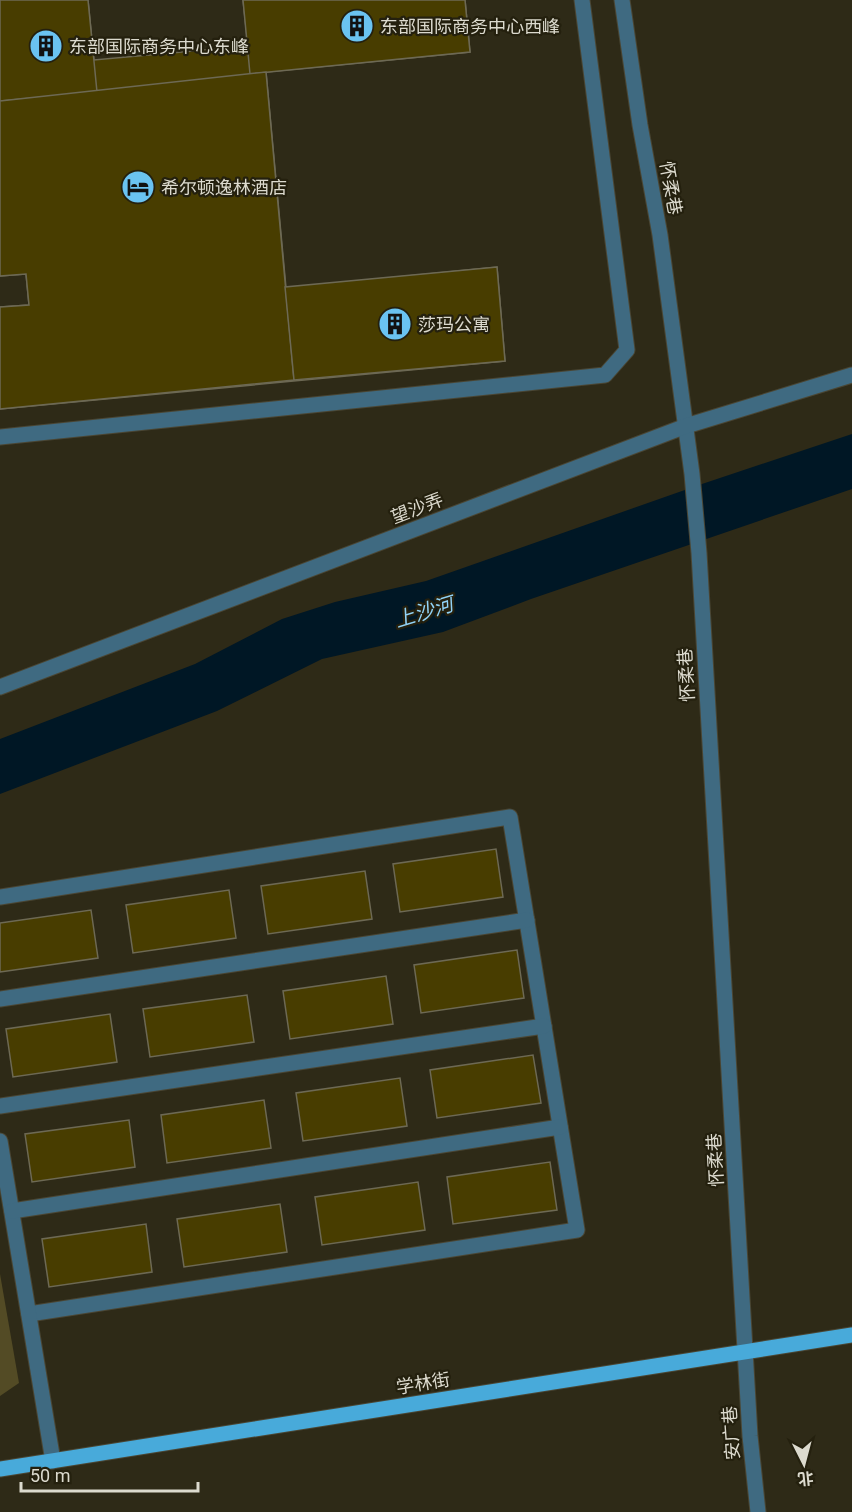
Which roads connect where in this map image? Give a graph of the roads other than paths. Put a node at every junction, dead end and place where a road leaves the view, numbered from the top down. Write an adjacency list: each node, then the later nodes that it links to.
1 (582, 0): 5 (street)
2 (622, 0): 4 (street, 怀柔巷)
3 (852, 375): 4 (street, 望沙弄)
4 (686, 426): 6 (street, 望沙弄); 17 (street, 怀柔巷)
5 (0, 437)
6 (0, 687)
7 (0, 897): 8 (street)
8 (527, 920): 9 (street); 10 (street)
9 (0, 999)
10 (544, 1026): 11 (street); 12 (street)
11 (0, 1106)
12 (560, 1127): 14 (street); 15 (street)
13 (0, 1141): 14 (street)
14 (12, 1211): 15 (street)
15 (29, 1314): 18 (street)
16 (852, 1335): 17 (main road, 学林街)
17 (746, 1352): 18 (main road, 学林街); 20 (street, 安广巷)
18 (53, 1461): 19 (main road, 学林街)
19 (0, 1469)
20 (758, 1512)

